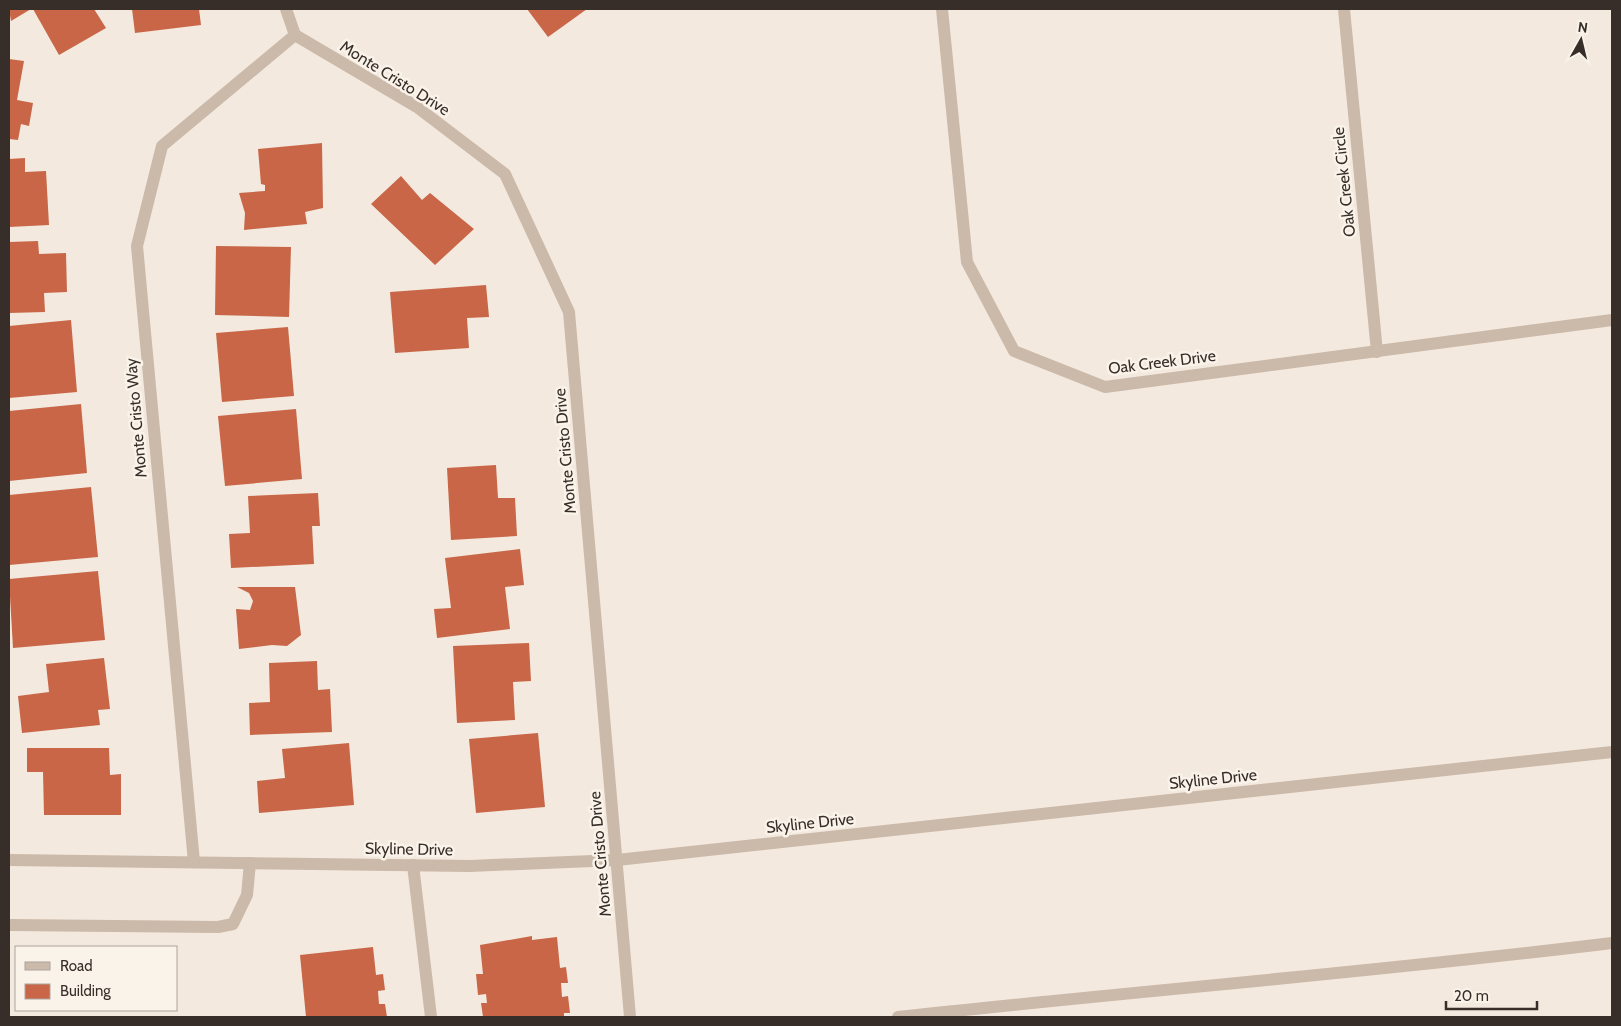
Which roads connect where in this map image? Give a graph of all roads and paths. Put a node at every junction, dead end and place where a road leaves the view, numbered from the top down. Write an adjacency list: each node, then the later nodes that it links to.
1 (286, 9): 4 (street)
2 (942, 9): 6 (street, Oak Creek Drive)
3 (1344, 9): 6 (street, Oak Creek Circle)
4 (295, 35): 9 (street, Monte Cristo Drive); 10 (street, Monte Cristo Way)
5 (1612, 320): 6 (street, Oak Creek Drive)
6 (1377, 352)
7 (1612, 752): 9 (street, Skyline Drive)
8 (9, 860): 10 (street, Skyline Drive)
9 (617, 860): 12 (street, Skyline Drive); 16 (street, Monte Cristo Drive)
10 (194, 862): 11 (street, Skyline Drive)
11 (250, 863): 12 (street, Skyline Drive); 13 (street)
12 (414, 865): 15 (street)
13 (9, 925)
14 (1612, 943): 17 (street)
15 (431, 1017)
16 (630, 1017)
17 (898, 1017)

